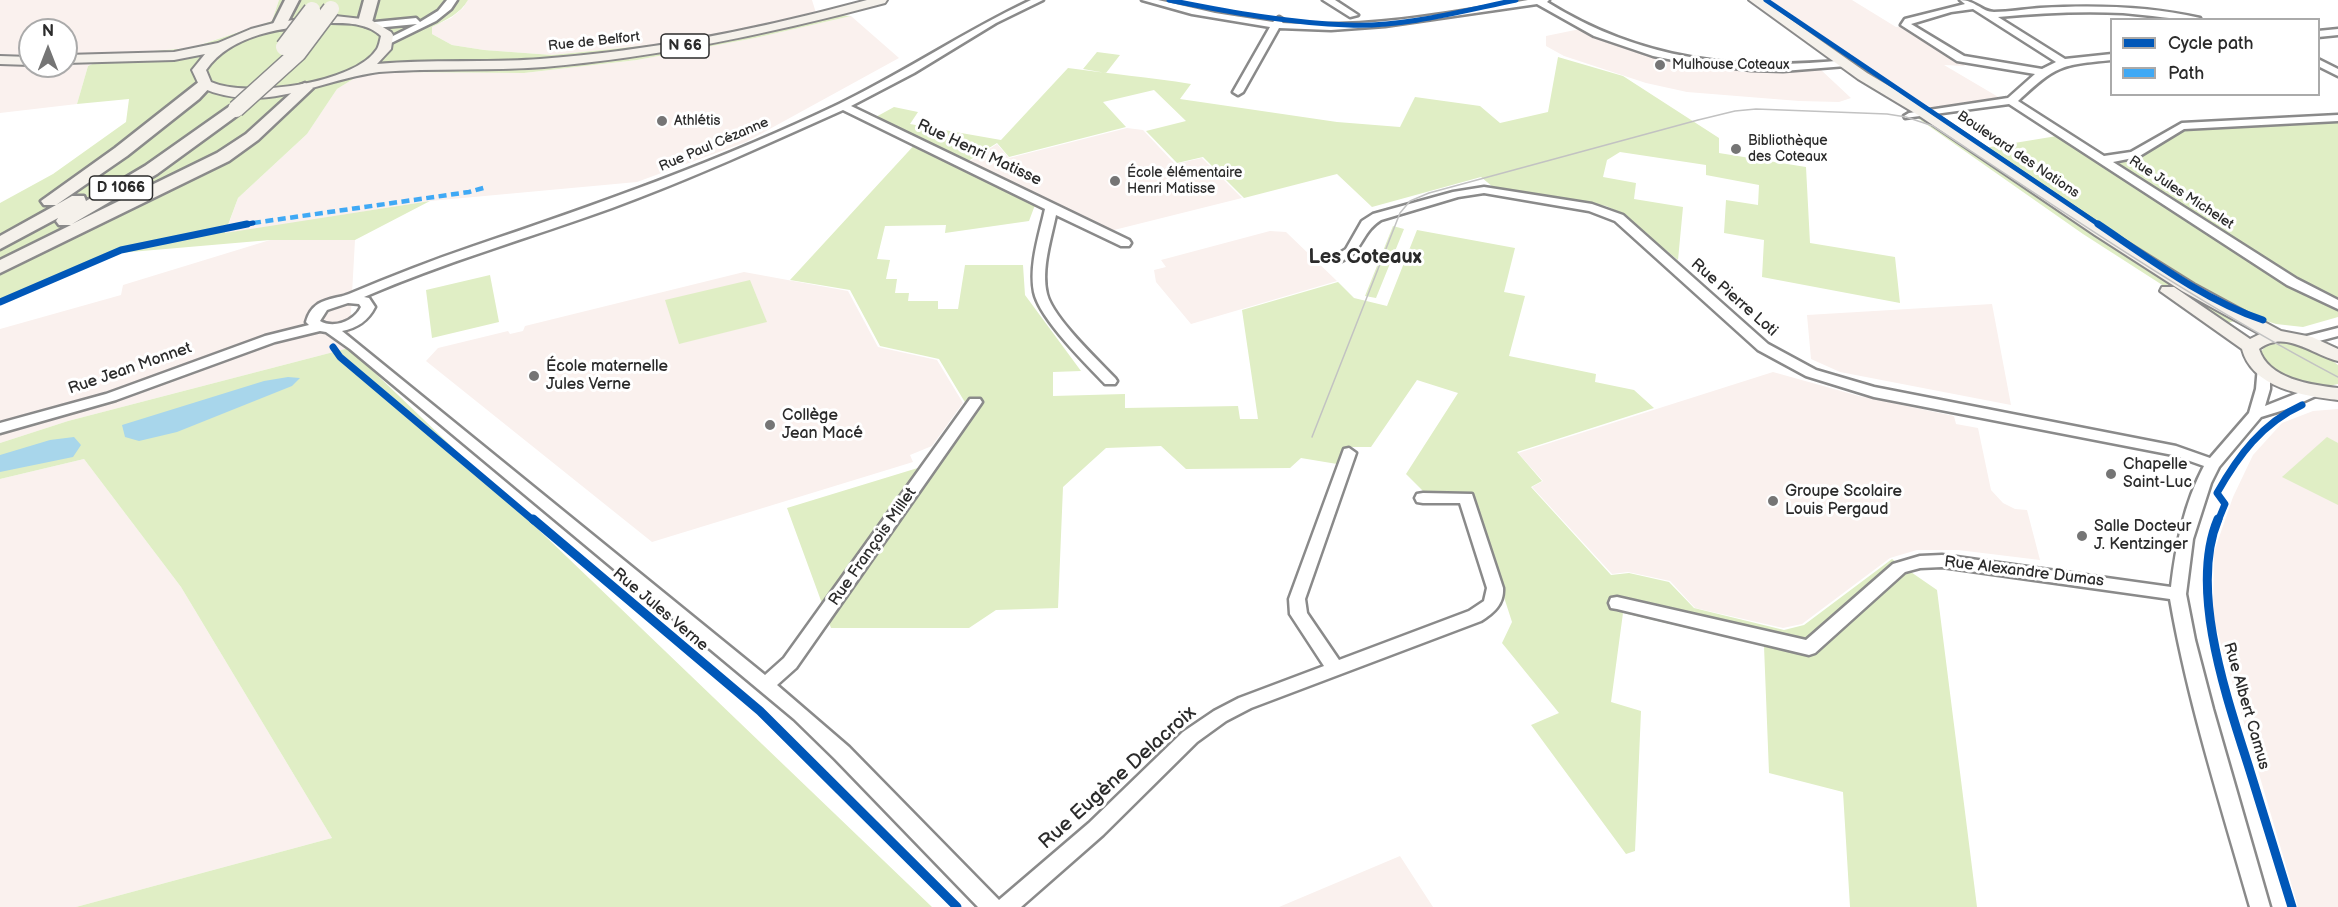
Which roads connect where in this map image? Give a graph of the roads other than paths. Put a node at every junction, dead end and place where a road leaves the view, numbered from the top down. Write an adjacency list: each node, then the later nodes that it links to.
1 (292, 0): 23 (highway)
2 (371, 0): 22 (highway)
3 (452, 0): 16 (street)
4 (881, 0): 34 (main road, Rue de Belfort / N 66)
5 (1038, 0): 43 (street, Rue Paul Cézanne)
6 (1147, 0): 21 (street)
7 (1169, 0): 21 (street)
8 (1328, 0): 20 (street)
9 (1516, 0): 18 (street)
10 (1540, 0): 18 (street); 32 (street)
11 (1755, 0): 32 (main road, Boulevard des Nations)
12 (1965, 0): 15 (street)
13 (315, 5): 50 (highway, D 1066, bridge)
14 (334, 5): 52 (highway, D 1066, bridge)
15 (1974, 6): 17 (street); 36 (street)
16 (439, 15): 22 (street); 26 (street)
17 (1989, 15): 19 (street); 31 (street)
18 (1435, 16): 20 (street)
19 (2179, 18)
20 (1352, 20): 21 (street)
21 (1278, 22): 41 (street)
22 (370, 24): 23 (main road); 26 (main road)
23 (279, 26): 27 (main road)
24 (2338, 32): 25 (street)
25 (2320, 34)
26 (387, 44): 34 (main road, Rue de Belfort / N 66); 35 (main road)
27 (224, 46): 29 (main road); 38 (main road)
28 (2110, 57): 31 (street)
29 (78, 60)
30 (78, 62): 38 (main road)
31 (2063, 62): 36 (street)
32 (1846, 63): 39 (main road, Boulevard des Nations)
33 (2320, 63): 37 (street)
34 (484, 65): 35 (main road, Rue de Belfort / N 66)
35 (356, 71): 40 (main road)
36 (2043, 72): 42 (street)
37 (2338, 74)
38 (202, 77): 40 (main road); 49 (highway)
39 (1877, 85): 44 (main road, Boulevard des Nations); 45 (main road, Boulevard des Nations)
40 (305, 88): 54 (highway)
41 (1238, 92)
42 (2011, 101): 44 (street); 47 (street, Rue Jules Michelet)
43 (843, 106): 48 (street, Rue Henri Matisse); 55 (street, Rue Paul Cézanne)
44 (1927, 114): 45 (street); 62 (main road, Boulevard des Nations)
45 (1908, 116): 65 (main road, Boulevard des Nations)
46 (2338, 118): 47 (street)
47 (2102, 160): 57 (street, Rue Jules Michelet)
48 (1051, 208): 51 (street); 68 (street, Rue Henri Matisse)
49 (0, 231)
50 (0, 243)
51 (1125, 243)
52 (0, 255)
53 (1336, 259): 75 (street, Rue Pierre Loti)
54 (0, 267)
55 (385, 284): 56 (street, Rue Paul Cézanne); 58 (street)
56 (348, 299): 58 (street); 60 (street, Rue Paul Cézanne)
57 (2338, 305)
58 (368, 307): 59 (street)
59 (357, 321): 60 (street); 64 (street)
60 (321, 324): 64 (street, Rue Jules Verne); 73 (street, Rue Jean Monnet)
61 (2338, 332): 63 (street)
62 (2279, 337): 63 (main road); 65 (main road)
63 (2304, 341): 66 (main road)
64 (355, 346): 80 (street, Rue Jules Verne)
65 (2250, 347): 67 (main road)
66 (2338, 356)
67 (2263, 369): 69 (main road); 72 (street)
68 (1110, 381)
69 (2313, 392): 70 (main road); 72 (street)
70 (2338, 394)
71 (975, 402): 80 (street, Rue François Millet)
72 (2256, 414): 75 (street)
73 (0, 428)
74 (1349, 453): 79 (street)
75 (2213, 464): 77 (street)
76 (1423, 498): 79 (street, Rue Eugène Delacroix)
77 (2178, 594): 78 (street, Rue Alexandre Dumas); 83 (street)
78 (1617, 603)
79 (1336, 669): 82 (street, Rue Eugène Delacroix)
80 (765, 685): 81 (street, Rue Jules Verne)
81 (993, 907)
82 (1006, 907)
83 (2260, 907)

